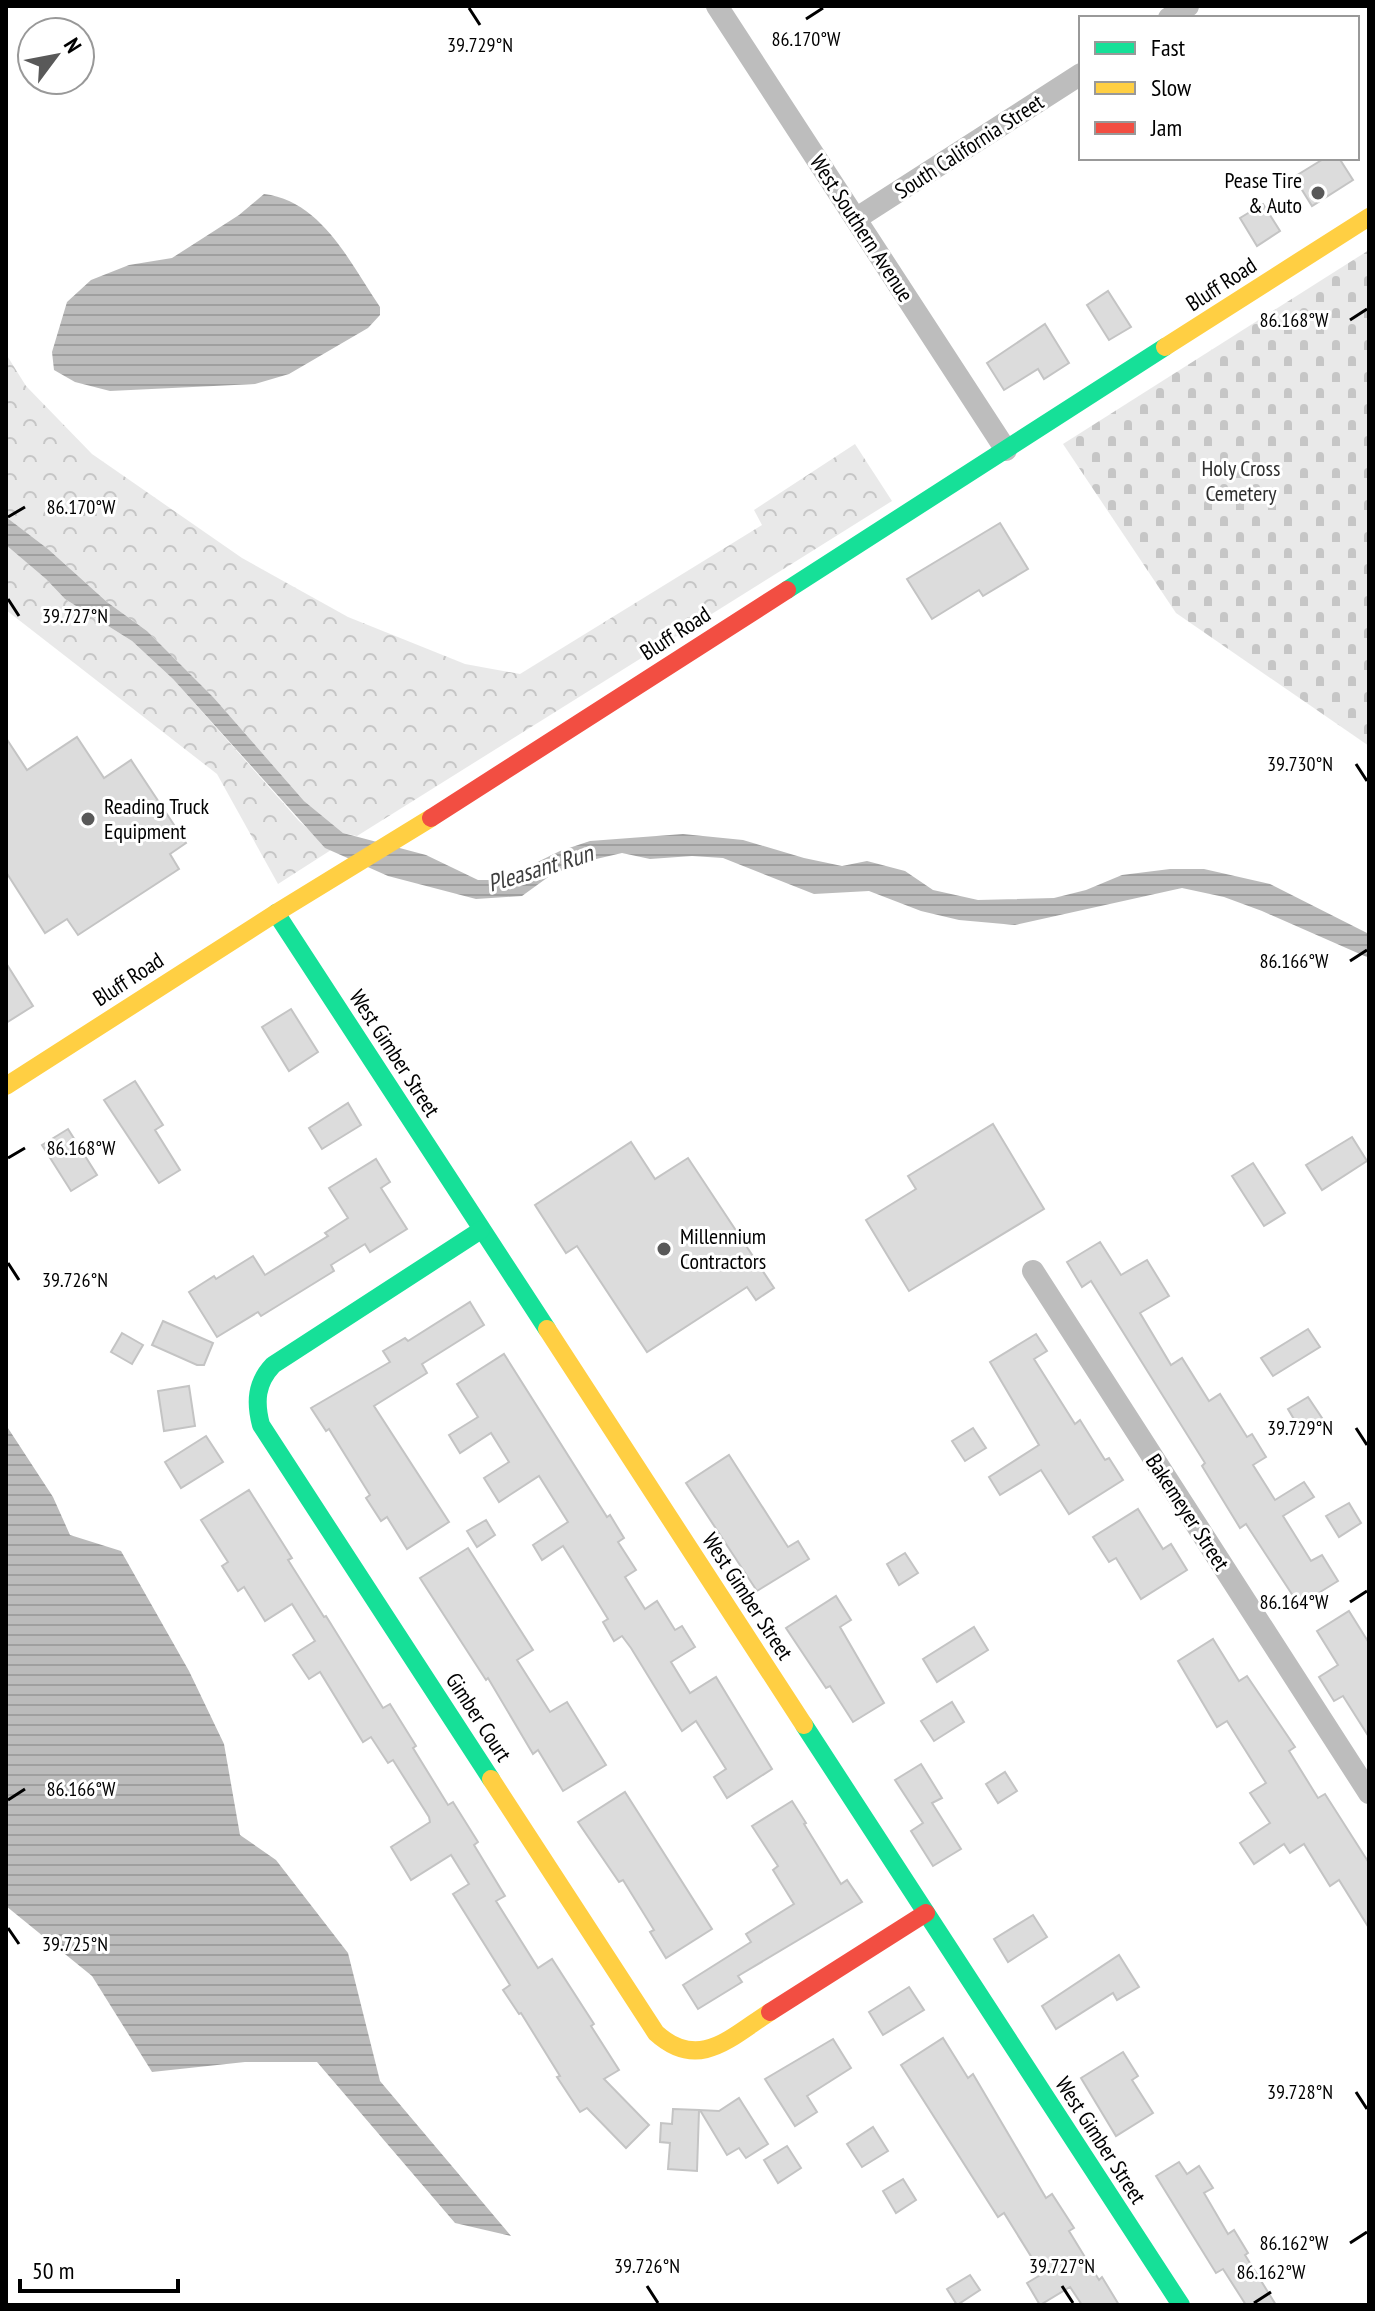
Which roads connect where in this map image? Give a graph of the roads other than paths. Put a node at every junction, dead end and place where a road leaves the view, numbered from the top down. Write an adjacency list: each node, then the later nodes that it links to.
1 (717, 6): 4 (street, West Southern Avenue)
2 (1079, 75): 4 (street, South California Street)
3 (1369, 217): 5 (street, Bluff Road)
4 (857, 218): 5 (street, West Southern Avenue)
5 (1006, 450): 6 (street, Bluff Road)
6 (276, 913): 7 (street, Bluff Road); 8 (street, West Gimber Street)
7 (6, 1086)
8 (481, 1230): 11 (street, West Gimber Street); 11 (street, Gimber Court)
9 (1033, 1271): 10 (street, Bakemeyer Street)
10 (1369, 1793)
11 (926, 1913): 12 (street, West Gimber Street)
12 (1181, 2305)

